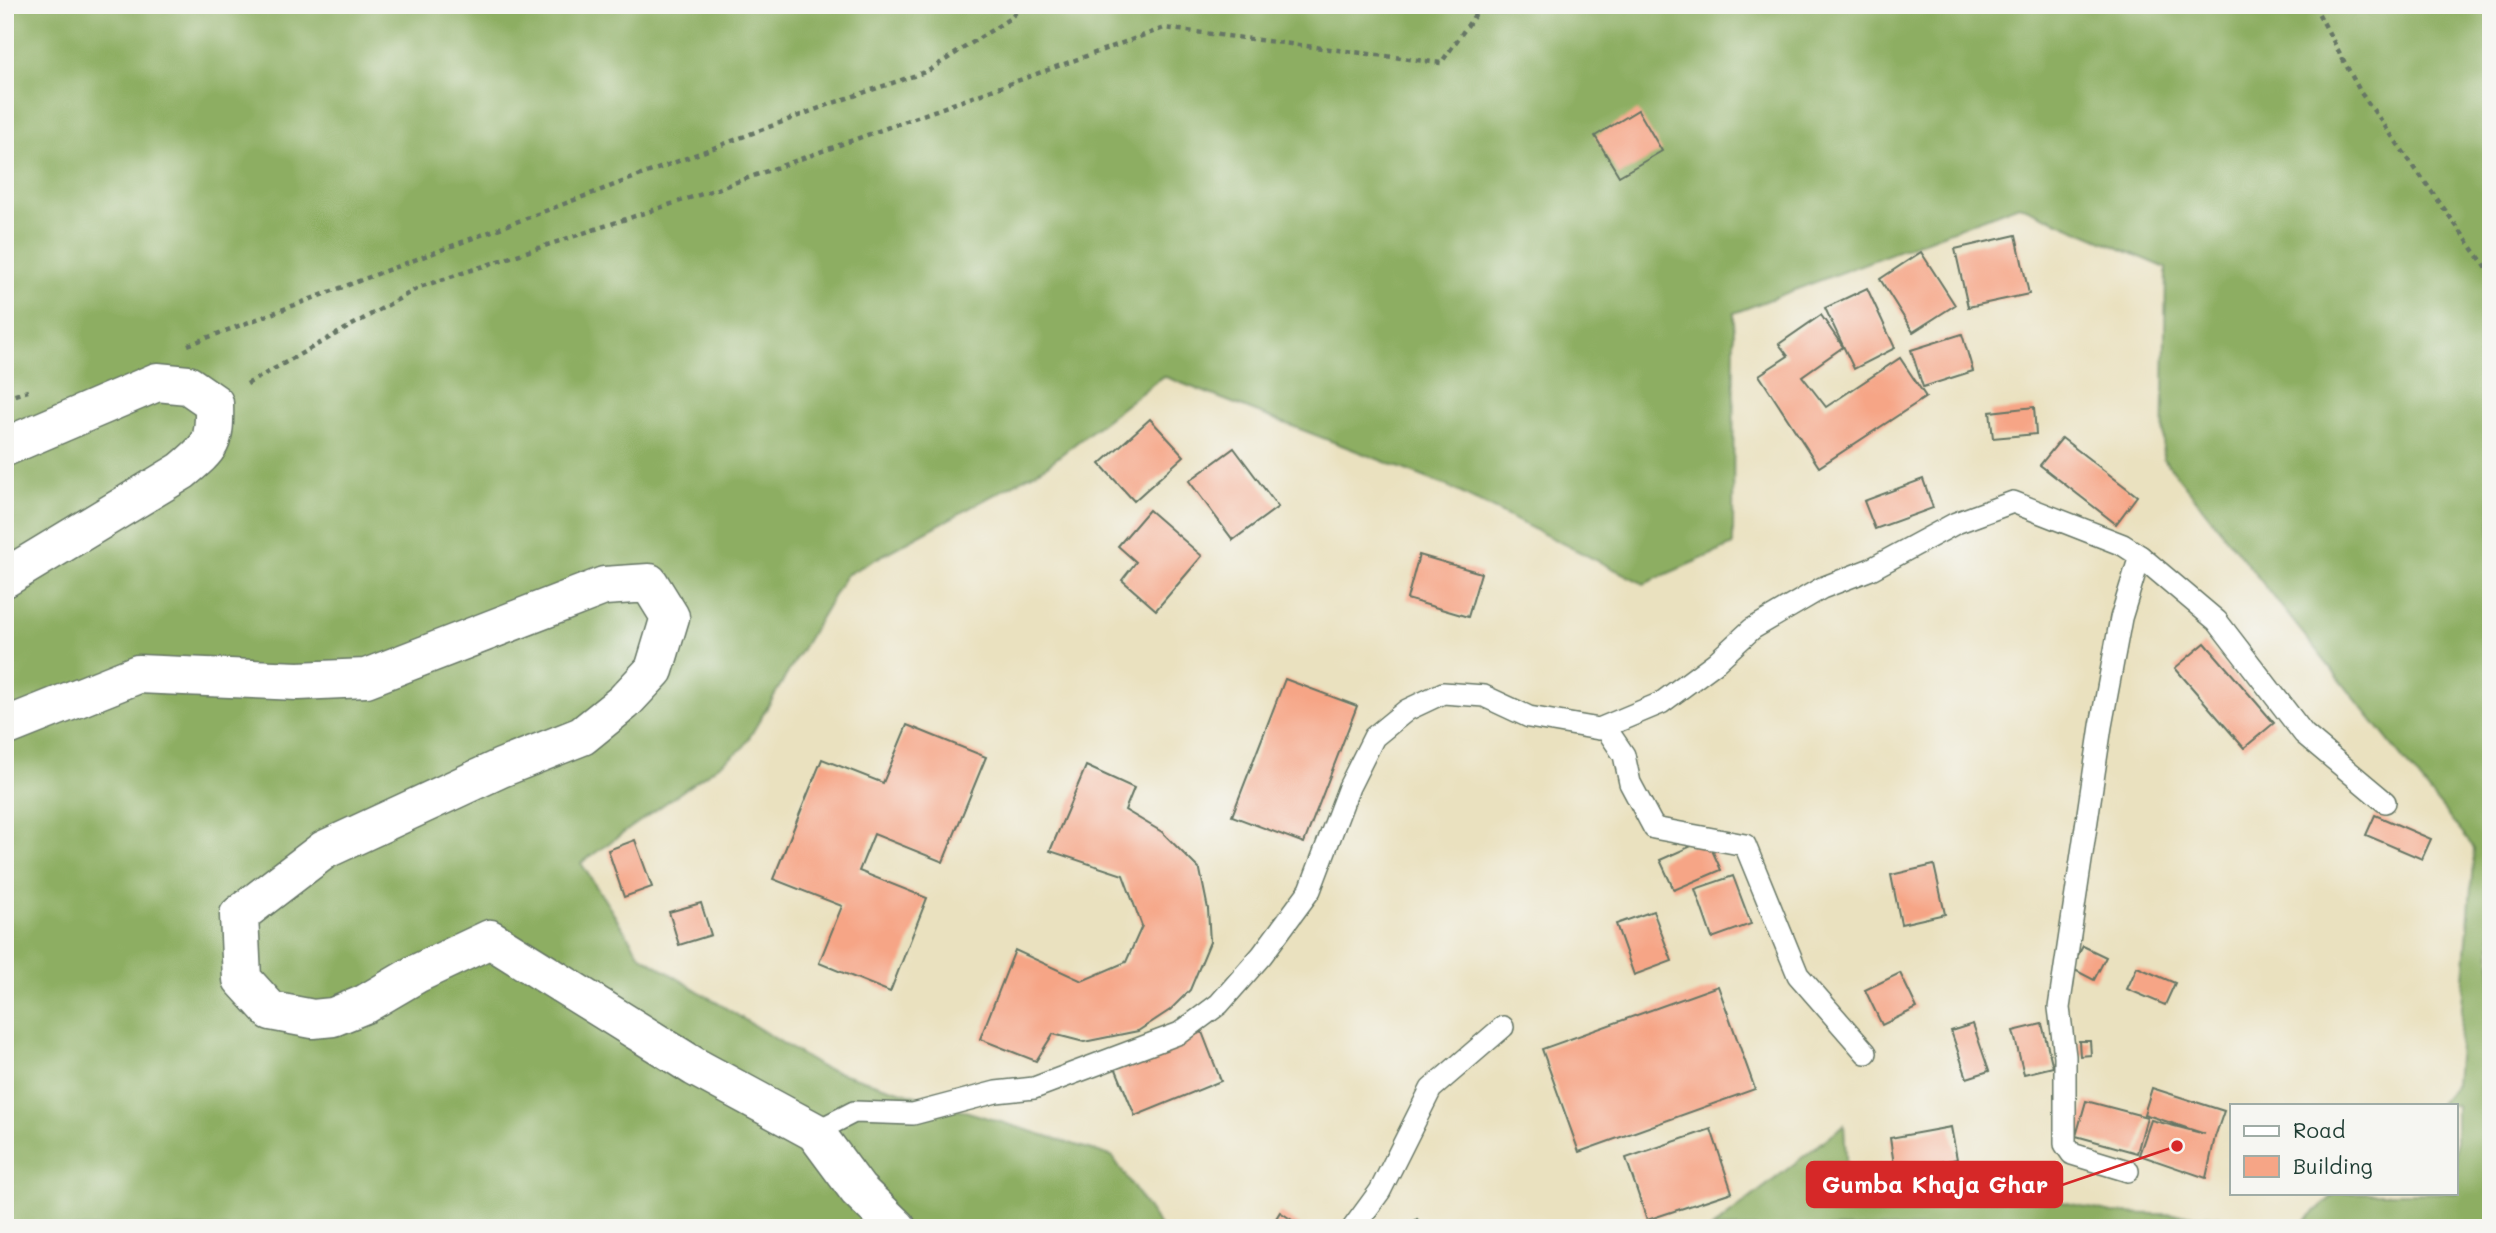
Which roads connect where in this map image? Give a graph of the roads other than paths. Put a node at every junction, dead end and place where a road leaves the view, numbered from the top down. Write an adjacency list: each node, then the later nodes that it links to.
1 (5, 447): 3 (street)
2 (2140, 556): 5 (lane); 6 (lane); 10 (lane)
3 (5, 578)
4 (5, 727): 9 (street)
5 (1605, 727): 8 (lane); 9 (lane)
6 (2385, 802)
7 (1503, 1027): 14 (lane)
8 (1866, 1053)
9 (815, 1132): 11 (street)
10 (2128, 1171)
11 (858, 1190): 12 (street); 13 (street)
12 (871, 1228)
13 (897, 1228)
14 (1353, 1228)

